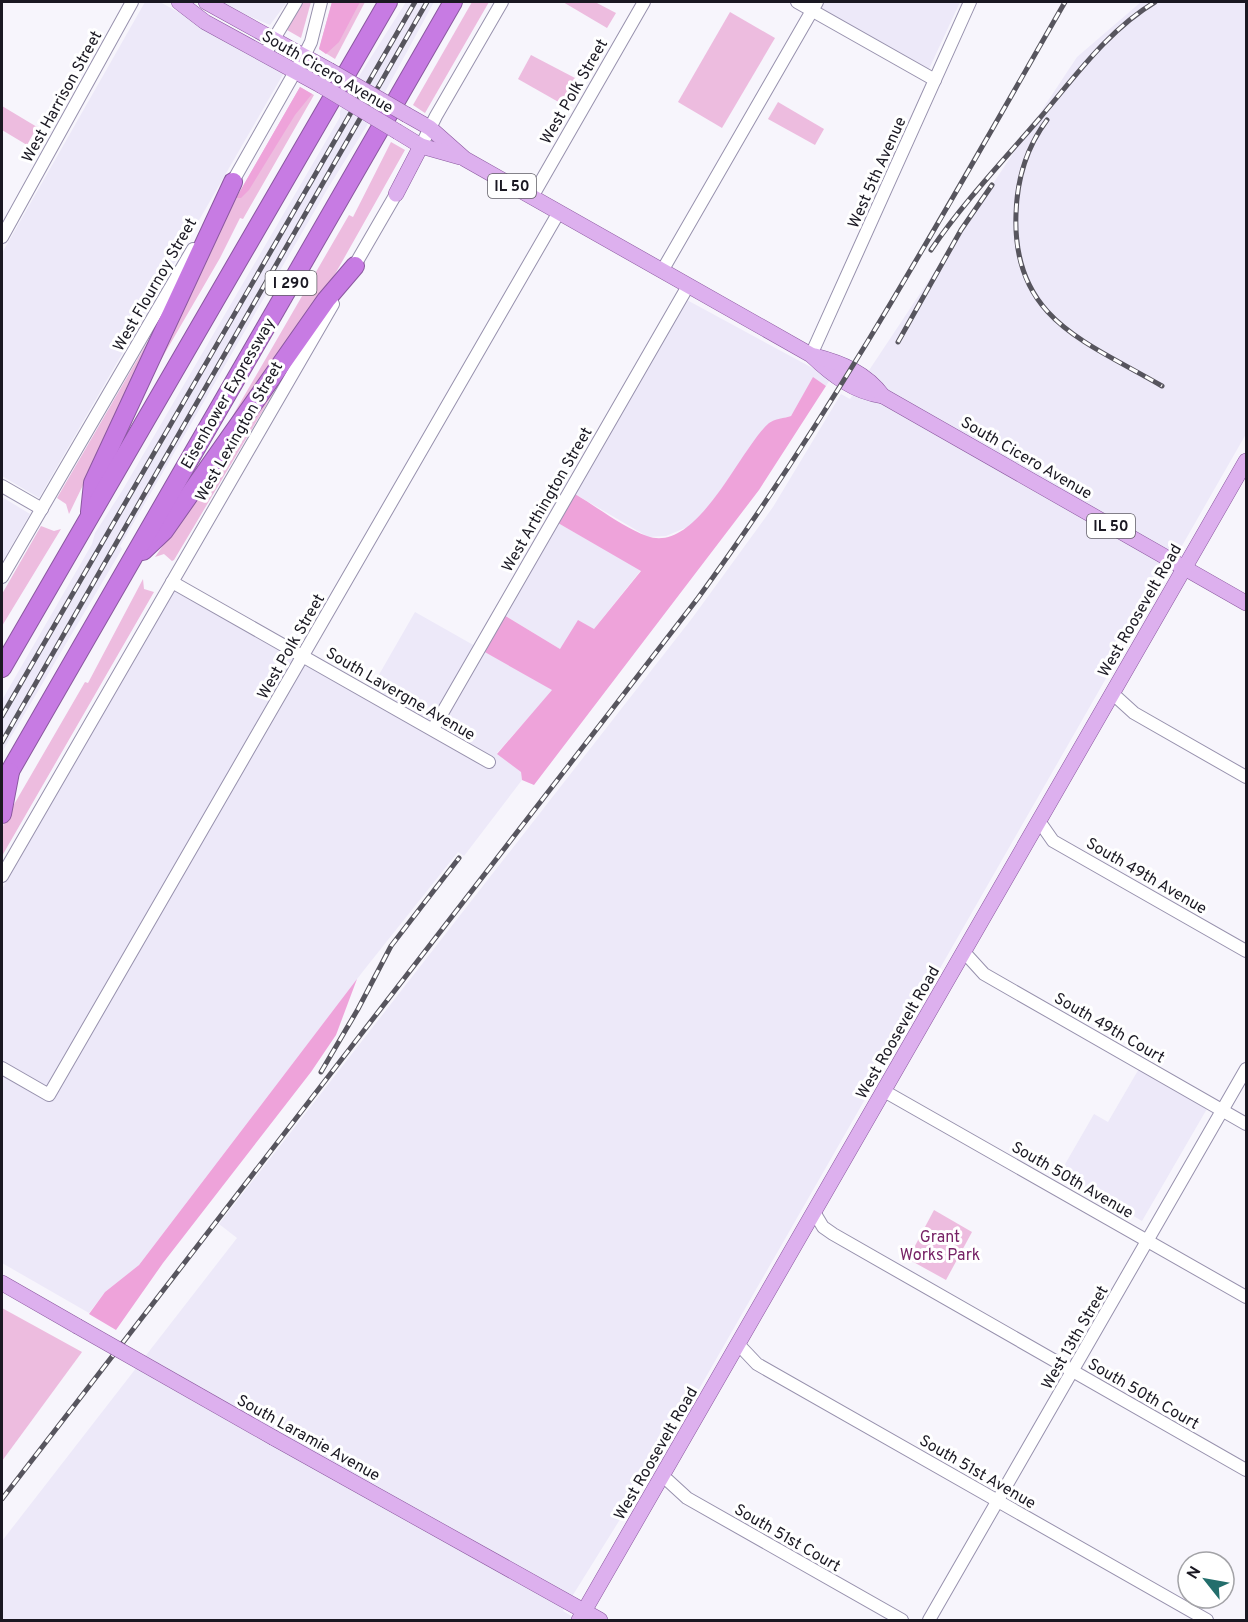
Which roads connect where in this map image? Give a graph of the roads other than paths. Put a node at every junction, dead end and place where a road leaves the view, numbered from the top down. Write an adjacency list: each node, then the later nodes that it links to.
1 (132, 2): 25 (street, West Harrison Street)
2 (179, 2): 14 (main road, South Cicero Avenue / IL 50)
3 (207, 2): 13 (main road, South Cicero Avenue / IL 50)
4 (296, 2): 13 (street)
5 (321, 2): 15 (street, West Flournoy Street)
6 (388, 2): 33 (highway)
7 (453, 2): 34 (highway, Eisenhower Expressway / I 290)
8 (502, 2): 18 (street, West Lexington Street)
9 (644, 2): 23 (street, West Polk Street)
10 (797, 2): 12 (street)
11 (970, 2): 17 (street, West 5th Avenue)
12 (815, 6): 17 (street); 27 (street)
13 (275, 38): 14 (street); 15 (main road, South Cicero Avenue / IL 50)
14 (265, 54): 16 (main road, South Cicero Avenue / IL 50)
15 (304, 56): 16 (street, West Flournoy Street); 18 (main road, South Cicero Avenue / IL 50, bridge)
16 (297, 71): 19 (main road, South Cicero Avenue / IL 50, bridge); 21 (street, West Flournoy Street)
17 (935, 80): 29 (street, West 5th Avenue)
18 (430, 128): 19 (street, West Lexington Street); 20 (main road, South Cicero Avenue / IL 50)
19 (421, 146): 20 (main road, South Cicero Avenue / IL 50); 22 (main road, West Lexington Street)
20 (465, 159): 23 (main road, South Cicero Avenue / IL 50)
21 (233, 182): 32 (street, West Flournoy Street); 33 (highway)
22 (396, 194): 26 (street, West Lexington Street)
23 (532, 197): 24 (main road, South Cicero Avenue / IL 50)
24 (559, 212): 27 (main road, South Cicero Avenue / IL 50); 41 (street, West Polk Street)
25 (2, 237)
26 (355, 266): 34 (highway); 37 (street, West Lexington Street)
27 (662, 271): 28 (main road, South Cicero Avenue / IL 50)
28 (688, 286): 29 (main road, South Cicero Avenue / IL 50); 44 (street, West Arthington Street)
29 (811, 355): 35 (main road, South Cicero Avenue / IL 50)
30 (1246, 461): 35 (main road, West Roosevelt Road)
31 (2, 486): 32 (street)
32 (42, 509): 36 (street, West Flournoy Street)
33 (90, 518): 39 (highway)
34 (128, 564): 46 (highway, Eisenhower Expressway / I 290)
35 (1185, 568): 38 (main road, South Cicero Avenue / IL 50); 43 (main road, West Roosevelt Road)
36 (2, 577)
37 (172, 582): 41 (street, South Lavergne Avenue); 50 (street, West Lexington Street)
38 (1246, 603)
39 (22, 633): 40 (highway); 42 (highway)
40 (2, 652)
41 (303, 656): 44 (street, South Lavergne Avenue); 53 (street, West Polk Street)
42 (2, 668)
43 (1112, 693): 47 (street); 49 (main road, West Roosevelt Road)
44 (433, 729): 45 (street, South Lavergne Avenue)
45 (489, 762)
46 (6, 777): 48 (highway, Eisenhower Expressway)
47 (1246, 777)
48 (2, 814)
49 (1039, 821): 51 (street, South 49th Avenue); 52 (main road, West Roosevelt Road)
50 (2, 876)
51 (1246, 951)
52 (964, 952): 55 (main road, West Roosevelt Road); 56 (street, South 49th Court)
53 (2, 1068)
54 (1246, 1069): 56 (street, West 13th Street)
55 (884, 1090): 58 (main road, West Roosevelt Road); 59 (street, South 50th Avenue)
56 (1223, 1110): 57 (street, South 49th Court); 59 (street, West 13th Street)
57 (1246, 1124)
58 (814, 1212): 62 (main road, West Roosevelt Road); 63 (street, South 50th Court)
59 (1148, 1240): 61 (street, South 50th Avenue); 63 (street, West 13th Street)
60 (2, 1283): 67 (main road, South Laramie Avenue, bridge)
61 (1246, 1296)
62 (738, 1344): 65 (main road, West Roosevelt Road); 66 (street, South 51st Avenue)
63 (1073, 1371): 64 (street, South 50th Court); 66 (street, West 13th Street)
64 (1246, 1470)
65 (663, 1476): 67 (main road, West Roosevelt Road); 69 (street, South 51st Court)
66 (998, 1502): 70 (street, West 13th Street); 71 (street, South 51st Avenue)
67 (582, 1616): 68 (main road, South Laramie Avenue)
68 (600, 1620)
69 (902, 1620)
70 (929, 1620)
71 (1207, 1620)

